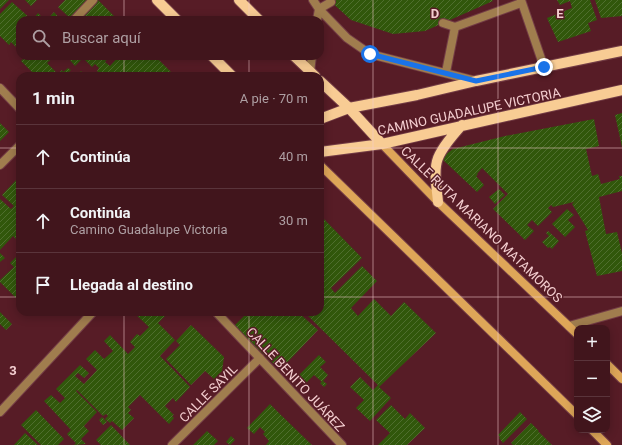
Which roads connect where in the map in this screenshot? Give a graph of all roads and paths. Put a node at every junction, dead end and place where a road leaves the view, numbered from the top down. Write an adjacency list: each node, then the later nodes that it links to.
1 (94, 0): 8 (street)
2 (157, 0): 9 (main road)
3 (240, 0): 10 (main road)
4 (313, 0): 7 (street)
5 (521, 1): 13 (street); 18 (street)
6 (331, 2): 7 (street)
7 (319, 9): 11 (street); 22 (street)
8 (78, 16)
9 (173, 16)
10 (255, 16)
11 (318, 16)
12 (443, 23): 13 (street)
13 (455, 27): 22 (street)
14 (622, 51): 18 (main road, CAMINO GUADALUPE VICTORIA)
15 (216, 60): 19 (main road)
16 (298, 60): 20 (main road)
17 (312, 60): 21 (street)
18 (544, 67): 23 (main road, CAMINO GUADALUPE VICTORIA)
19 (228, 72)
20 (310, 72)
21 (312, 72)
22 (446, 72): 23 (street)
23 (476, 81): 28 (main road, CAMINO GUADALUPE VICTORIA)
24 (324, 85): 28 (main road, CALLE RUTA MARIANO MATAMOROS)
25 (0, 88): 27 (street)
26 (622, 90): 30 (main road, CAMINO GUADALUPE VICTORIA)
27 (16, 105)
28 (349, 108): 29 (main road, CAMINO GUADALUPE VICTORIA); 31 (main road, CALLE RUTA MARIANO MATAMOROS)
29 (324, 117)
30 (462, 125): 31 (main road, CAMINO GUADALUPE VICTORIA); 36 (main road)
31 (382, 144): 33 (main road, CAMINO GUADALUPE VICTORIA); 36 (main road, CALLE RUTA MARIANO MATAMOROS)
32 (16, 149): 34 (street)
33 (324, 151)
34 (0, 165)
35 (324, 169): 46 (main road)
36 (438, 202): 40 (main road, CALLE RUTA MARIANO MATAMOROS)
37 (622, 311): 40 (street)
38 (89, 316): 45 (street)
39 (220, 316): 42 (street, CALLE BENITO JUÁREZ)
40 (569, 326): 41 (main road, CALLE RUTA MARIANO MATAMOROS)
41 (574, 331)
42 (260, 358): 48 (street, CALLE SAYIL); 49 (street, CALLE BENITO JUÁREZ)
43 (610, 367): 44 (main road)
44 (622, 379)
45 (0, 412)
46 (574, 412)
47 (595, 433): 50 (main road)
48 (172, 445)
49 (342, 445)
50 (608, 445)

